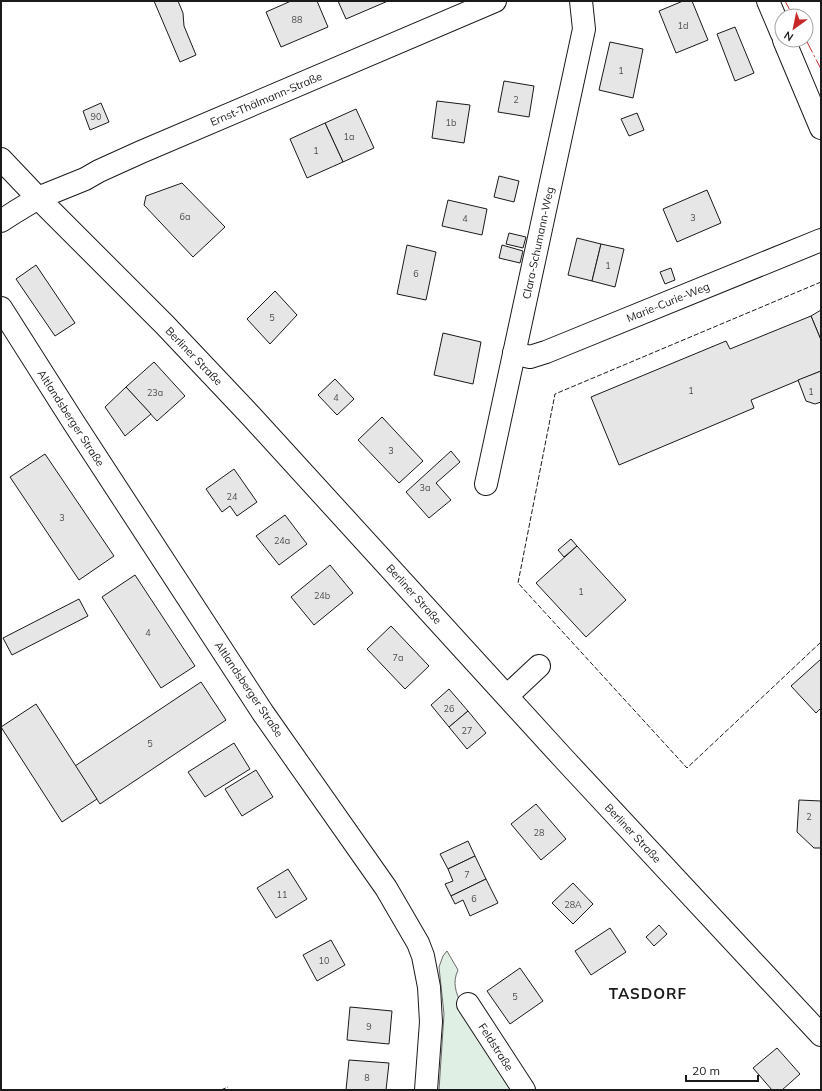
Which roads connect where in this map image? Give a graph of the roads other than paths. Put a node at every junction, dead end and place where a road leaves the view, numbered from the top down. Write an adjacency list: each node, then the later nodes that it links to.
1 (495, 1): 8 (main road, Ernst-Thälmann-Straße)
2 (581, 1): 12 (main road, Clara-Schumann-Weg)
3 (768, 1): 4 (main road)
4 (774, 15)
5 (787, 48): 6 (main road)
6 (821, 128)
7 (1, 159): 8 (main road, Berliner Straße)
8 (38, 198): 9 (main road); 15 (main road, Berliner Straße)
9 (1, 221)
10 (821, 240): 12 (main road, Marie-Curie-Weg)
11 (1, 308): 18 (main road, Altlandsberger Straße)
12 (514, 354): 13 (main road, Clara-Schumann-Weg)
13 (486, 484)
14 (539, 666): 15 (main road)
15 (507, 696): 17 (main road, Berliner Straße)
16 (468, 1004): 19 (main road, Feldstraße)
17 (821, 1035)
18 (426, 1090)
19 (524, 1090)

